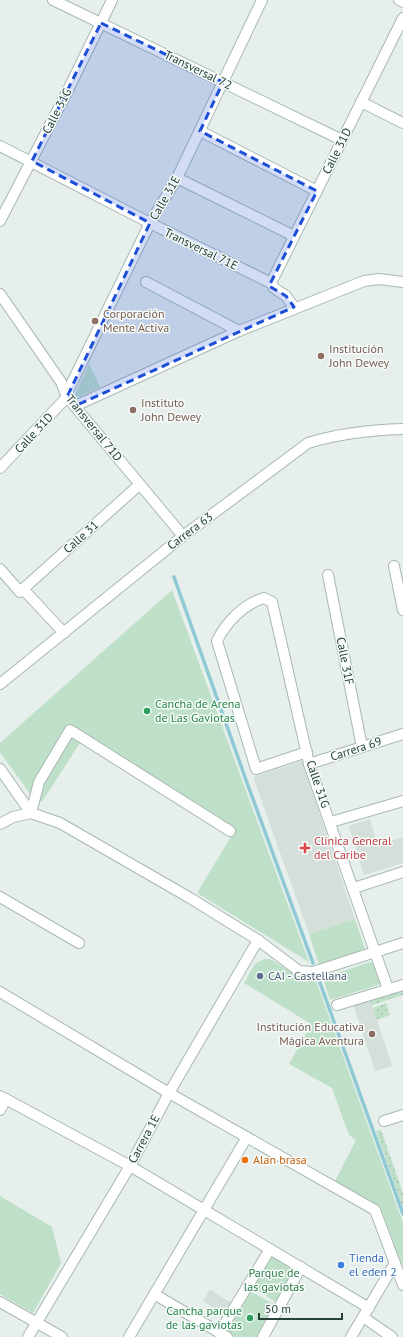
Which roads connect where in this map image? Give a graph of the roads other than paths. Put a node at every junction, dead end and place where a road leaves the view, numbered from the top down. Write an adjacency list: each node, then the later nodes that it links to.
1 (53, 0): 7 (street, Transversal 72)
2 (112, 0): 7 (street, Calle 31G)
3 (262, 0): 8 (street, Calle 31E)
4 (399, 0): 5 (street)
5 (403, 2)
6 (403, 18): 9 (street, Calle 31D)
7 (101, 23): 8 (street, Transversal 72); 14 (street, Calle 31G)
8 (223, 82): 11 (street, Calle 31E); 12 (street, Transversal 72)
9 (361, 102): 10 (street); 12 (street, Calle 31D)
10 (403, 123)
11 (200, 131): 15 (street, Calle 31E); 16 (street)
12 (342, 140): 16 (street, Calle 31D)
13 (0, 146): 14 (street, Transversal 71E)
14 (32, 161): 17 (street, Calle 31G); 18 (street, Transversal 71E)
15 (177, 178): 18 (street, Calle 31E); 19 (street)
16 (317, 191): 19 (street, Calle 31D)
17 (0, 221)
18 (150, 223): 22 (street, Transversal 71E); 26 (street, Calle 31E)
19 (294, 236): 22 (street, Calle 31D)
20 (146, 282): 25 (street)
21 (403, 282): 24 (street)
22 (271, 283): 24 (street, Transversal 71E)
23 (0, 296): 26 (street, Transversal 71D)
24 (294, 307): 25 (street)
25 (239, 331): 27 (street)
26 (66, 396): 27 (street, Transversal 71D); 29 (street, Calle 31D)
27 (75, 406): 30 (street, Transversal 71D)
28 (403, 429): 31 (street, Carrera 63)
29 (0, 468)
30 (139, 485): 31 (street, Transversal 71D); 35 (street, Calle 31)
31 (183, 536): 37 (street, Carrera 63)
32 (394, 566): 36 (street)
33 (0, 570): 35 (street)
34 (328, 575): 40 (street, Calle 31F)
35 (23, 589): 37 (street)
36 (403, 610)
37 (64, 633): 38 (street, Carrera 63)
38 (0, 684)
39 (403, 734): 40 (street, Carrera 69)
40 (362, 747): 42 (street, Carrera 69)
41 (307, 752): 41 (street, Calle 31G); 42 (street, Calle 31G)
42 (310, 764): 46 (street, Calle 31G)
43 (0, 769): 45 (street)
44 (403, 801): 46 (street)
45 (31, 813): 47 (street); 48 (street); 52 (street)
46 (331, 822): 50 (street, Calle 31G)
47 (0, 824)
48 (230, 832)
49 (403, 872): 50 (street)
50 (354, 888): 55 (street, Calle 31G)
51 (0, 897): 53 (street)
52 (258, 940): 55 (street); 60 (street, Carrera 1E)
53 (79, 943)
54 (403, 943): 55 (street)
55 (376, 951): 57 (street, Calle 31G)
56 (403, 985): 57 (street)
57 (388, 989): 59 (street)
58 (0, 992): 60 (street)
59 (337, 1005)
60 (169, 1093): 65 (street); 66 (street, Carrera 1E)
61 (3, 1098): 62 (street); 66 (street)
62 (0, 1110)
63 (403, 1115): 64 (street)
64 (384, 1121)
65 (247, 1137): 67 (street); 69 (street)
66 (130, 1166): 67 (street); 75 (street, Carrera 1E)
67 (204, 1211): 68 (street); 72 (street)
68 (270, 1249): 70 (street); 76 (street)
69 (395, 1263): 71 (street); 74 (street)
70 (300, 1267): 74 (street); 80 (street)
71 (403, 1285)
72 (154, 1294): 76 (street); 79 (street)
73 (0, 1302): 75 (street)
74 (366, 1313): 81 (street); 82 (street)
75 (37, 1323): 77 (street, Carrera 1E); 78 (street)
76 (223, 1335)
77 (28, 1337)
78 (62, 1337)
79 (129, 1337)
80 (263, 1337)
81 (351, 1337)
82 (392, 1337)

